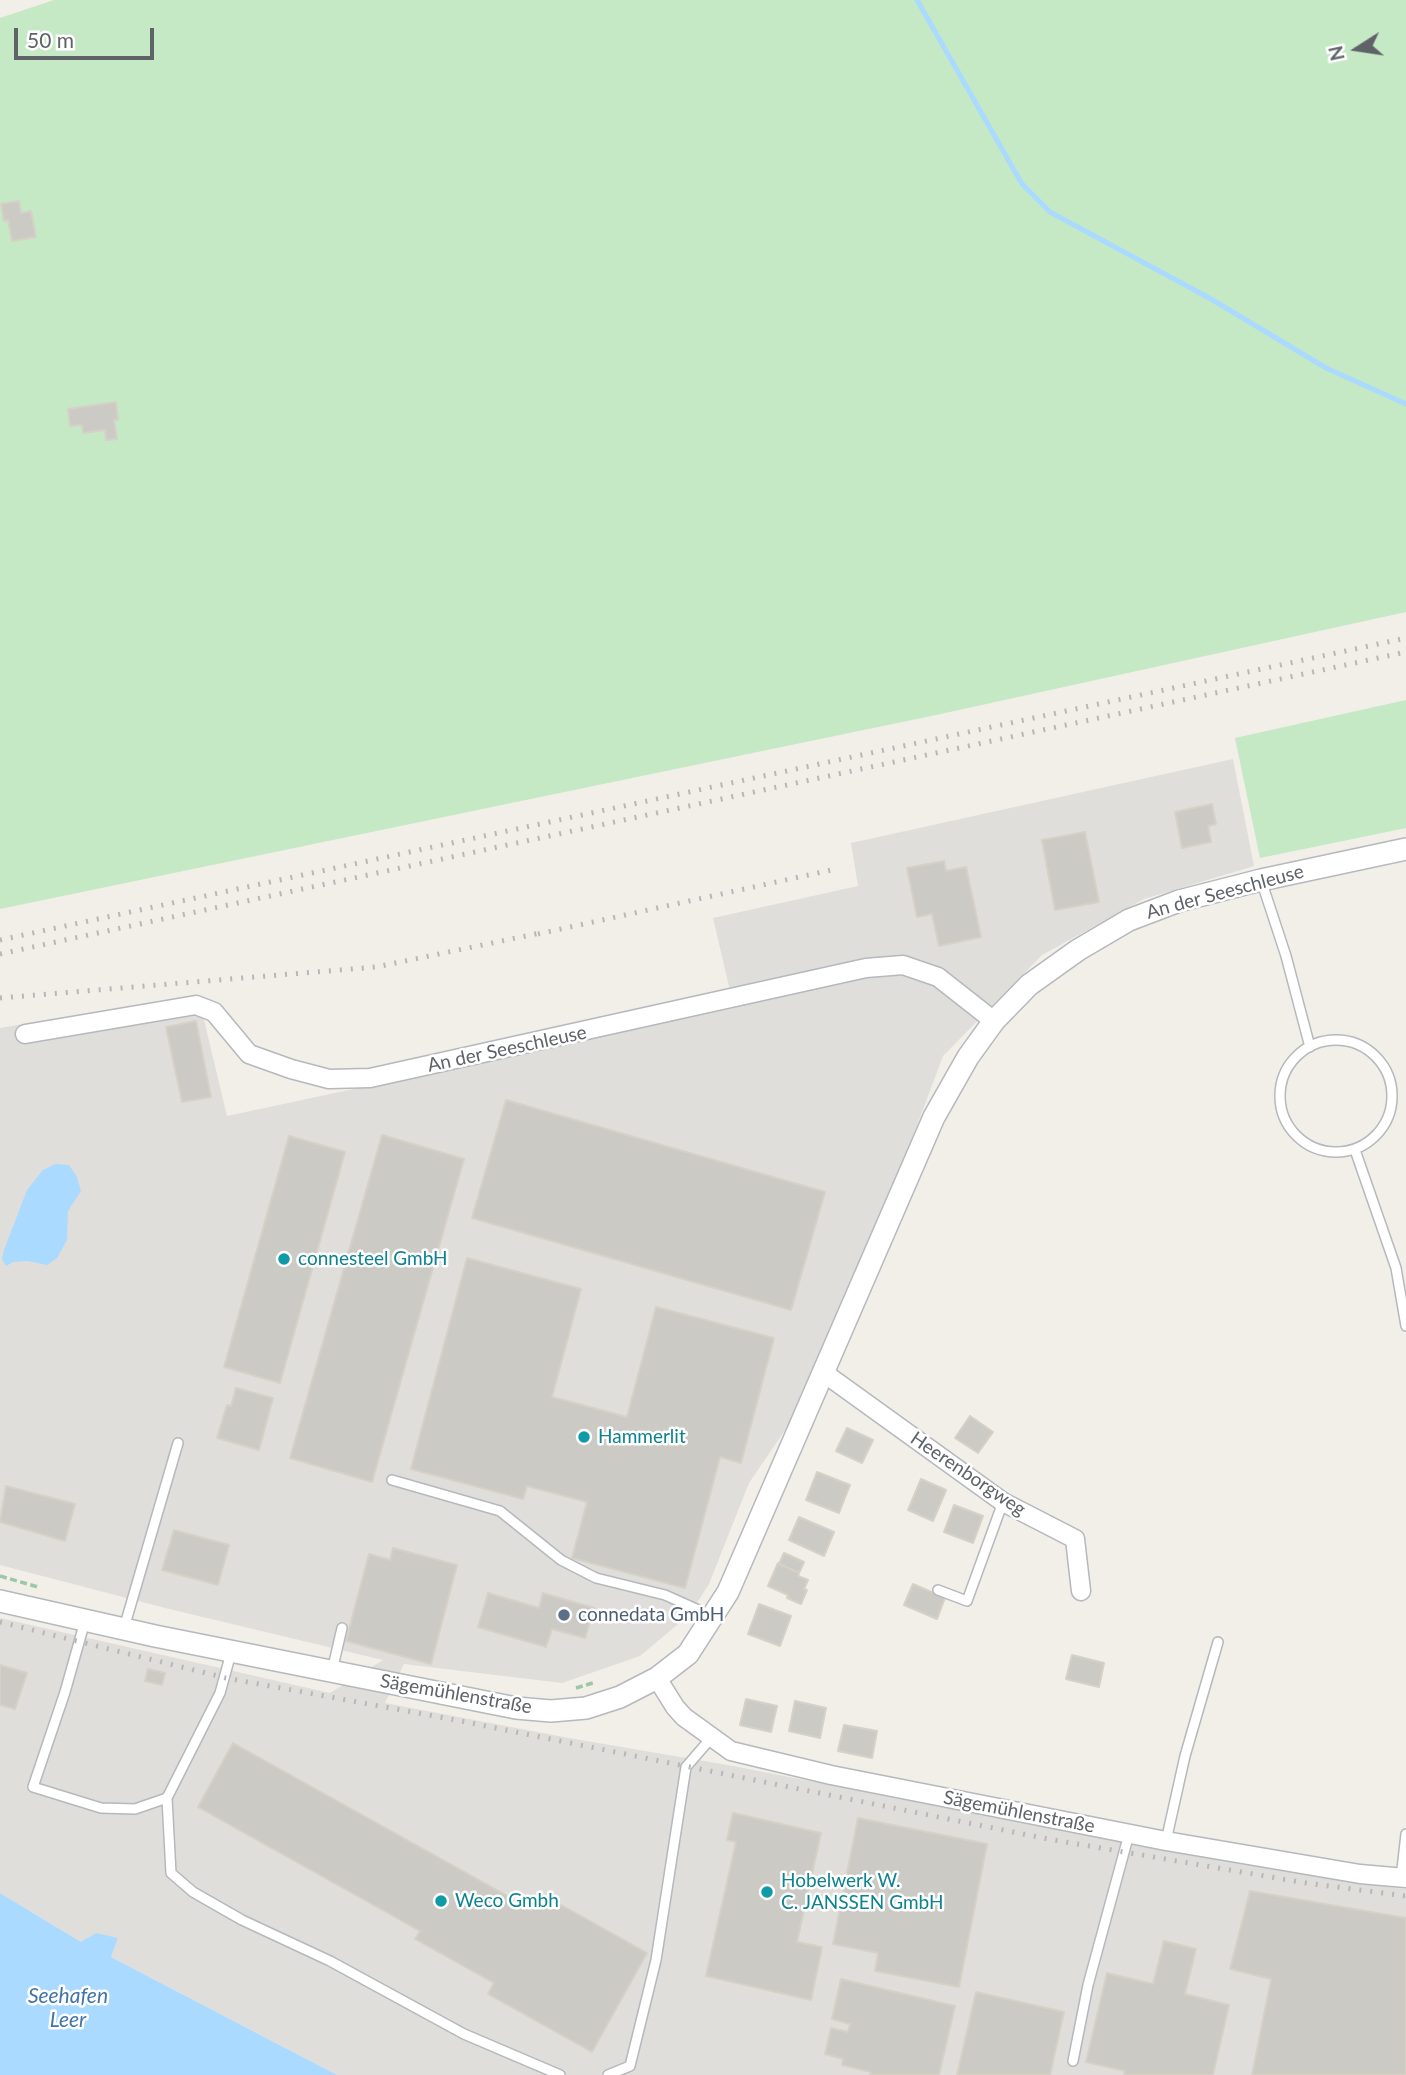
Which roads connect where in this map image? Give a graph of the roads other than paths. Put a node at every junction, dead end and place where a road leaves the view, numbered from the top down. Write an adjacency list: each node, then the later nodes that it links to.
1 (1406, 849): 2 (street, An der Seeschleuse)
2 (1261, 880): 3 (street, An der Seeschleuse); 5 (lane)
3 (994, 1021): 4 (street, An der Seeschleuse); 10 (street, An der Seeschleuse)
4 (25, 1034)
5 (1310, 1046): 6 (lane); 6 (lane)
6 (1355, 1150): 8 (lane)
7 (1406, 1266): 8 (lane)
8 (1395, 1268): 9 (lane)
9 (1406, 1326)
10 (824, 1373): 13 (street, Heerenborgweg); 17 (street, An der Seeschleuse)
11 (178, 1443): 20 (lane)
12 (392, 1480): 17 (lane)
13 (1003, 1502): 14 (lane); 15 (street, Heerenborgweg)
14 (938, 1590)
15 (1082, 1591)
16 (0, 1601): 18 (street, Sägemühlenstraße)
17 (713, 1617): 24 (street, An der Seeschleuse)
18 (85, 1621): 20 (street, Sägemühlenstraße); 26 (lane)
19 (342, 1628): 23 (lane)
20 (124, 1630): 22 (street, Sägemühlenstraße)
21 (1219, 1642): 29 (lane)
22 (231, 1651): 23 (street, Sägemühlenstraße); 26 (lane)
23 (332, 1671): 24 (street, Sägemühlenstraße)
24 (657, 1678): 25 (street, Sägemühlenstraße)
25 (712, 1737): 27 (street, Sägemühlenstraße); 33 (lane)
26 (167, 1798): 32 (lane)
27 (1129, 1834): 29 (street, Sägemühlenstraße); 31 (lane)
28 (1406, 1834): 30 (lane)
29 (1166, 1841): 30 (street, Sägemühlenstraße)
30 (1403, 1878)
31 (1073, 2061)
32 (560, 2075)
33 (608, 2075)

